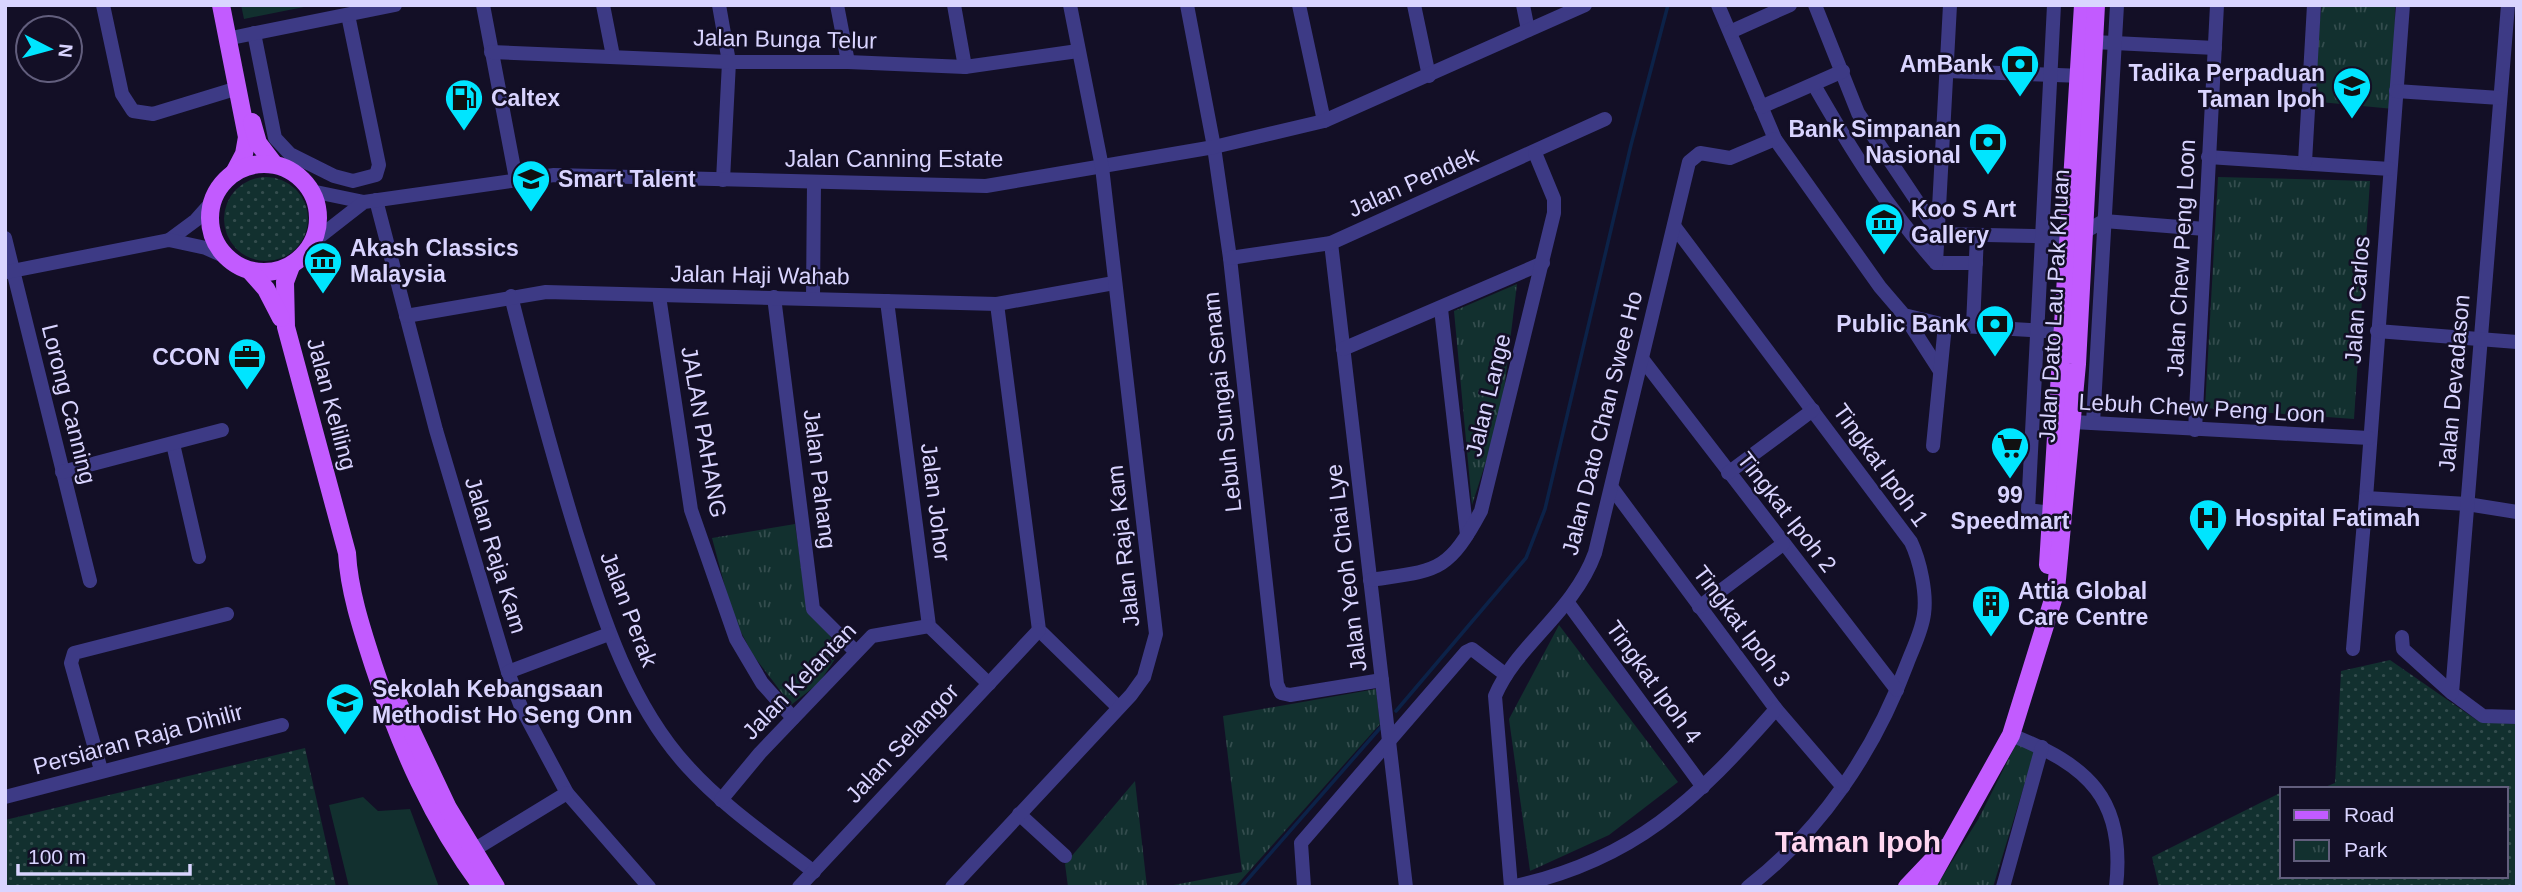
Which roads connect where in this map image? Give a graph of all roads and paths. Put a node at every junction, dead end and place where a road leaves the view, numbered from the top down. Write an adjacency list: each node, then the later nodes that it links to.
1 (103, 5): 48 (street)
2 (221, 5): 48 (main road)
3 (229, 5): 32 (main road)
4 (395, 5): 28 (street)
5 (483, 5): 37 (street)
6 (603, 5): 38 (street)
7 (719, 5): 39 (street)
8 (837, 5): 40 (street)
9 (954, 5): 41 (street)
10 (1070, 5): 36 (street, Jalan Raja Kam)
11 (1186, 5): 55 (street, Lebuh Sungai Senam)
12 (1300, 5): 53 (street)
13 (1414, 5): 45 (street)
14 (1523, 5): 29 (street)
15 (1585, 5): 29 (street, Jalan Canning Estate)
16 (1718, 5): 30 (street)
17 (1790, 5): 30 (street)
18 (1815, 5): 42 (street)
19 (1950, 5): 43 (street)
20 (2054, 5): 44 (street)
21 (2083, 5): 46 (main road, Jalan Dato Lau Pak Khuan)
22 (2096, 5): 33 (main road, Jalan Dato Lau Pak Khuan)
23 (2117, 5): 34 (street)
24 (2217, 5): 35 (street, Jalan Chew Peng Loon)
25 (2314, 5): 58 (street)
26 (2403, 5): 49 (street, Jalan Carlos)
27 (2508, 5): 50 (street, Jalan Devadason)
28 (348, 15): 31 (street); 31 (street)
29 (1528, 30): 45 (street, Jalan Canning Estate)
30 (1730, 32): 51 (street)
31 (254, 33): 32 (street)
32 (236, 37): 59 (main road)
33 (2094, 42): 34 (street); 46 (street); 71 (main road, Jalan Dato Lau Pak Khuan)
34 (2115, 43): 35 (street); 69 (street)
35 (2215, 48): 57 (street, Jalan Chew Peng Loon)
36 (1078, 51): 41 (street, Jalan Bunga Telur); 60 (street, Jalan Raja Kam)
37 (491, 52): 38 (street, Jalan Bunga Telur); 63 (street)
38 (613, 56): 39 (street, Jalan Bunga Telur)
39 (729, 62): 40 (street, Jalan Bunga Telur); 64 (street)
40 (848, 62): 41 (street, Jalan Bunga Telur)
41 (965, 67)
42 (1843, 71): 47 (street); 73 (street)
43 (1947, 71): 44 (street); 73 (street)
44 (2052, 75): 46 (street); 75 (street)
45 (1429, 76): 53 (street, Jalan Canning Estate)
46 (2077, 76): 71 (main road, Jalan Dato Lau Pak Khuan)
47 (1814, 85): 51 (street); 83 (street)
48 (237, 88): 62 (main road)
49 (2396, 91): 50 (street); 61 (street, Jalan Carlos)
50 (2500, 98): 104 (street, Jalan Devadason)
51 (1761, 107): 54 (street)
52 (1605, 119): 56 (street, Jalan Pendek)
53 (1324, 121): 55 (street, Jalan Canning Estate)
54 (1775, 139): 70 (street, Jalan Dato Chan Swee Ho); 96 (street)
55 (1214, 147): 60 (street, Jalan Canning Estate); 81 (street, Lebuh Sungai Senam)
56 (1535, 153): 79 (street, Jalan Pendek); 82 (street, Jalan Lange)
57 (2208, 157): 58 (street); 72 (street, Jalan Chew Peng Loon)
58 (2305, 162): 61 (street)
59 (274, 164): 62 (main road); 66 (main road)
60 (1102, 167): 65 (street, Jalan Canning Estate); 88 (street, Jalan Raja Kam)
61 (2390, 169): 102 (street, Jalan Carlos)
62 (234, 173): 68 (main road)
63 (516, 179): 64 (street, Jalan Canning Estate); 67 (street, Jalan Canning Estate)
64 (723, 180): 65 (street, Jalan Canning Estate)
65 (814, 183): 92 (street)
66 (311, 191): 67 (street); 78 (main road)
67 (370, 201): 78 (street, Jalan Canning Estate); 97 (street, Jalan Raja Kam)
68 (212, 202): 77 (street); 80 (main road)
69 (2104, 221): 71 (street); 72 (street); 112 (street)
70 (1674, 226): 107 (street, Jalan Dato Chan Swee Ho); 110 (street, Tingkat Ipoh 1)
71 (2078, 229): 75 (street); 103 (main road, Jalan Dato Lau Pak Khuan); 108 (main road, Jalan Dato Lau Pak Khuan)
72 (2205, 229): 114 (street, Jalan Chew Peng Loon)
73 (1939, 234): 74 (street); 83 (street)
74 (1977, 236): 75 (street); 84 (street)
75 (2041, 237): 101 (street)
76 (5, 238): 86 (street, Lorong Canning)
77 (169, 240): 80 (street); 86 (street)
78 (314, 241): 85 (main road)
79 (1331, 243): 81 (street, Jalan Pendek); 106 (street, Jalan Yeoh Chai Lye)
80 (224, 256): 87 (main road)
81 (1230, 258): 144 (street, Lebuh Sungai Senam)
82 (1543, 263): 95 (street); 126 (street, Jalan Lange)
83 (1936, 263): 84 (street)
84 (1976, 263): 99 (street)
85 (291, 267): 87 (main road); 100 (main road, Jalan Keliling)
86 (10, 272): 119 (street, Lorong Canning)
87 (251, 272): 100 (main road)
88 (1114, 283): 94 (street, Jalan Haji Wahab); 148 (street, Jalan Raja Kam)
89 (511, 296): 90 (street, Jalan Haji Wahab); 97 (street, Jalan Haji Wahab); 138 (street, Jalan Perak)
90 (659, 296): 91 (street, Jalan Haji Wahab); 151 (street, JALAN PAHANG)
91 (774, 297): 92 (street, Jalan Haji Wahab); 141 (street, Jalan Pahang)
92 (813, 297): 93 (street, Jalan Haji Wahab)
93 (887, 301): 94 (street, Jalan Haji Wahab); 136 (street, Jalan Johor)
94 (997, 304): 137 (street)
95 (1441, 309): 106 (street); 126 (street)
96 (1904, 315): 98 (street); 109 (street)
97 (406, 316): 142 (street, Jalan Raja Kam)
98 (1945, 325): 99 (street); 109 (street)
99 (1973, 326): 101 (street)
100 (286, 327): 128 (main road, Jalan Keliling)
101 (2036, 330): 103 (street); 125 (street)
102 (2377, 331): 104 (street); 115 (street, Jalan Carlos)
103 (2063, 332): 108 (street); 118 (main road, Jalan Dato Lau Pak Khuan)
104 (2481, 339): 105 (street); 123 (street, Jalan Devadason)
105 (2517, 342)
106 (1343, 349): 130 (street, Jalan Yeoh Chai Lye)
107 (1643, 360): 120 (street, Tingkat Ipoh 2); 121 (street, Jalan Dato Chan Swee Ho)
108 (2077, 364): 111 (main road, Jalan Dato Lau Pak Khuan)
109 (1940, 371): 117 (street)
110 (1812, 410): 120 (street); 146 (street, Tingkat Ipoh 1)
111 (2073, 422): 112 (street, Lebuh Chew Peng Loon); 118 (street, Lebuh Chew Peng Loon); 134 (main road, Jalan Dato Lau Pak Khuan)
112 (2093, 423): 114 (street, Lebuh Chew Peng Loon)
113 (222, 430): 116 (street)
114 (2195, 430): 115 (street, Lebuh Chew Peng Loon)
115 (2369, 439): 122 (street, Jalan Carlos)
116 (173, 444): 119 (street); 129 (street)
117 (1933, 446)
118 (2054, 455): 125 (main road, Jalan Dato Lau Pak Khuan)
119 (62, 472): 131 (street, Lorong Canning)
120 (1728, 473): 127 (street, Tingkat Ipoh 2)
121 (1612, 488): 132 (street, Jalan Dato Chan Swee Ho); 133 (street, Tingkat Ipoh 3)
122 (2366, 498): 123 (street); 140 (street, Jalan Carlos)
123 (2466, 504): 124 (street); 147 (street, Jalan Devadason)
124 (2517, 512)
125 (2052, 513): 134 (main road, Jalan Dato Lau Pak Khuan)
126 (1467, 535): 130 (street, Jalan Lange)
127 (1783, 544): 133 (street); 146 (street, Tingkat Ipoh 2)
128 (347, 553): 164 (main road, Jalan Keliling); 168 (main road, Jalan Keliling)
129 (200, 557)
130 (1370, 580): 144 (street, Jalan Yeoh Chai Lye)
131 (90, 581)
132 (1568, 603): 143 (street, Jalan Dato Chan Swee Ho); 157 (street, Tingkat Ipoh 4)
133 (1699, 607): 149 (street, Tingkat Ipoh 3)
134 (2049, 607): 153 (main road, Jalan Dato Lau Pak Khuan)
135 (227, 614): 156 (street)
136 (929, 626): 141 (street, Jalan Kelantan); 145 (street)
137 (1039, 630): 145 (street, Jalan Selangor); 148 (street)
138 (609, 634): 142 (street); 161 (street, Jalan Perak)
139 (2402, 637): 147 (street)
140 (2353, 649)
141 (855, 651): 151 (street, Jalan Kelantan)
142 (508, 672): 159 (street, Jalan Raja Kam)
143 (1506, 676): 154 (street); 175 (street, Jalan Dato Chan Swee Ho)
144 (1382, 680): 154 (street, Jalan Yeoh Chai Lye)
145 (989, 684): 167 (street, Jalan Selangor)
146 (1897, 690): 158 (street, Tingkat Ipoh 1)
147 (2452, 693): 150 (street)
148 (1118, 707): 162 (street, Jalan Raja Kam)
149 (1776, 709): 157 (street); 158 (street, Tingkat Ipoh 3)
150 (2517, 717)
151 (793, 718): 161 (street, Jalan Kelantan)
152 (282, 725): 156 (street, Persiaran Raja Dihilir)
153 (2011, 735): 155 (street); 163 (main road, Jalan Dato Lau Pak Khuan)
154 (1389, 739): 173 (street); 174 (street, Jalan Yeoh Chai Lye)
155 (2042, 747): 180 (street); 181 (street)
156 (101, 770): 160 (street, Persiaran Raja Dihilir)
157 (1703, 787): 175 (street)
158 (1843, 787): 176 (street, Tingkat Ipoh 1)
159 (567, 793): 164 (street); 170 (street, Jalan Raja Kam)
160 (5, 797)
161 (720, 800): 167 (street, Jalan Perak)
162 (1019, 814): 165 (street); 172 (street, Jalan Raja Kam)
163 (1951, 840): 166 (main road, Jalan Dato Lau Pak Khuan); 179 (main road, Jalan Dato Lau Pak Khuan)
164 (472, 851): 169 (main road, Jalan Keliling)
165 (1065, 856)
166 (1925, 866): 177 (main road, Jalan Dato Lau Pak Khuan); 178 (main road)
167 (814, 872): 171 (street, Jalan Selangor)
168 (482, 887)
169 (496, 887)
170 (649, 887)
171 (799, 887)
172 (952, 887)
173 (1304, 887)
174 (1406, 887)
175 (1511, 887)
176 (1748, 887)
177 (1907, 887)
178 (1916, 887)
179 (1926, 887)
180 (2003, 887)
181 (2116, 887)

